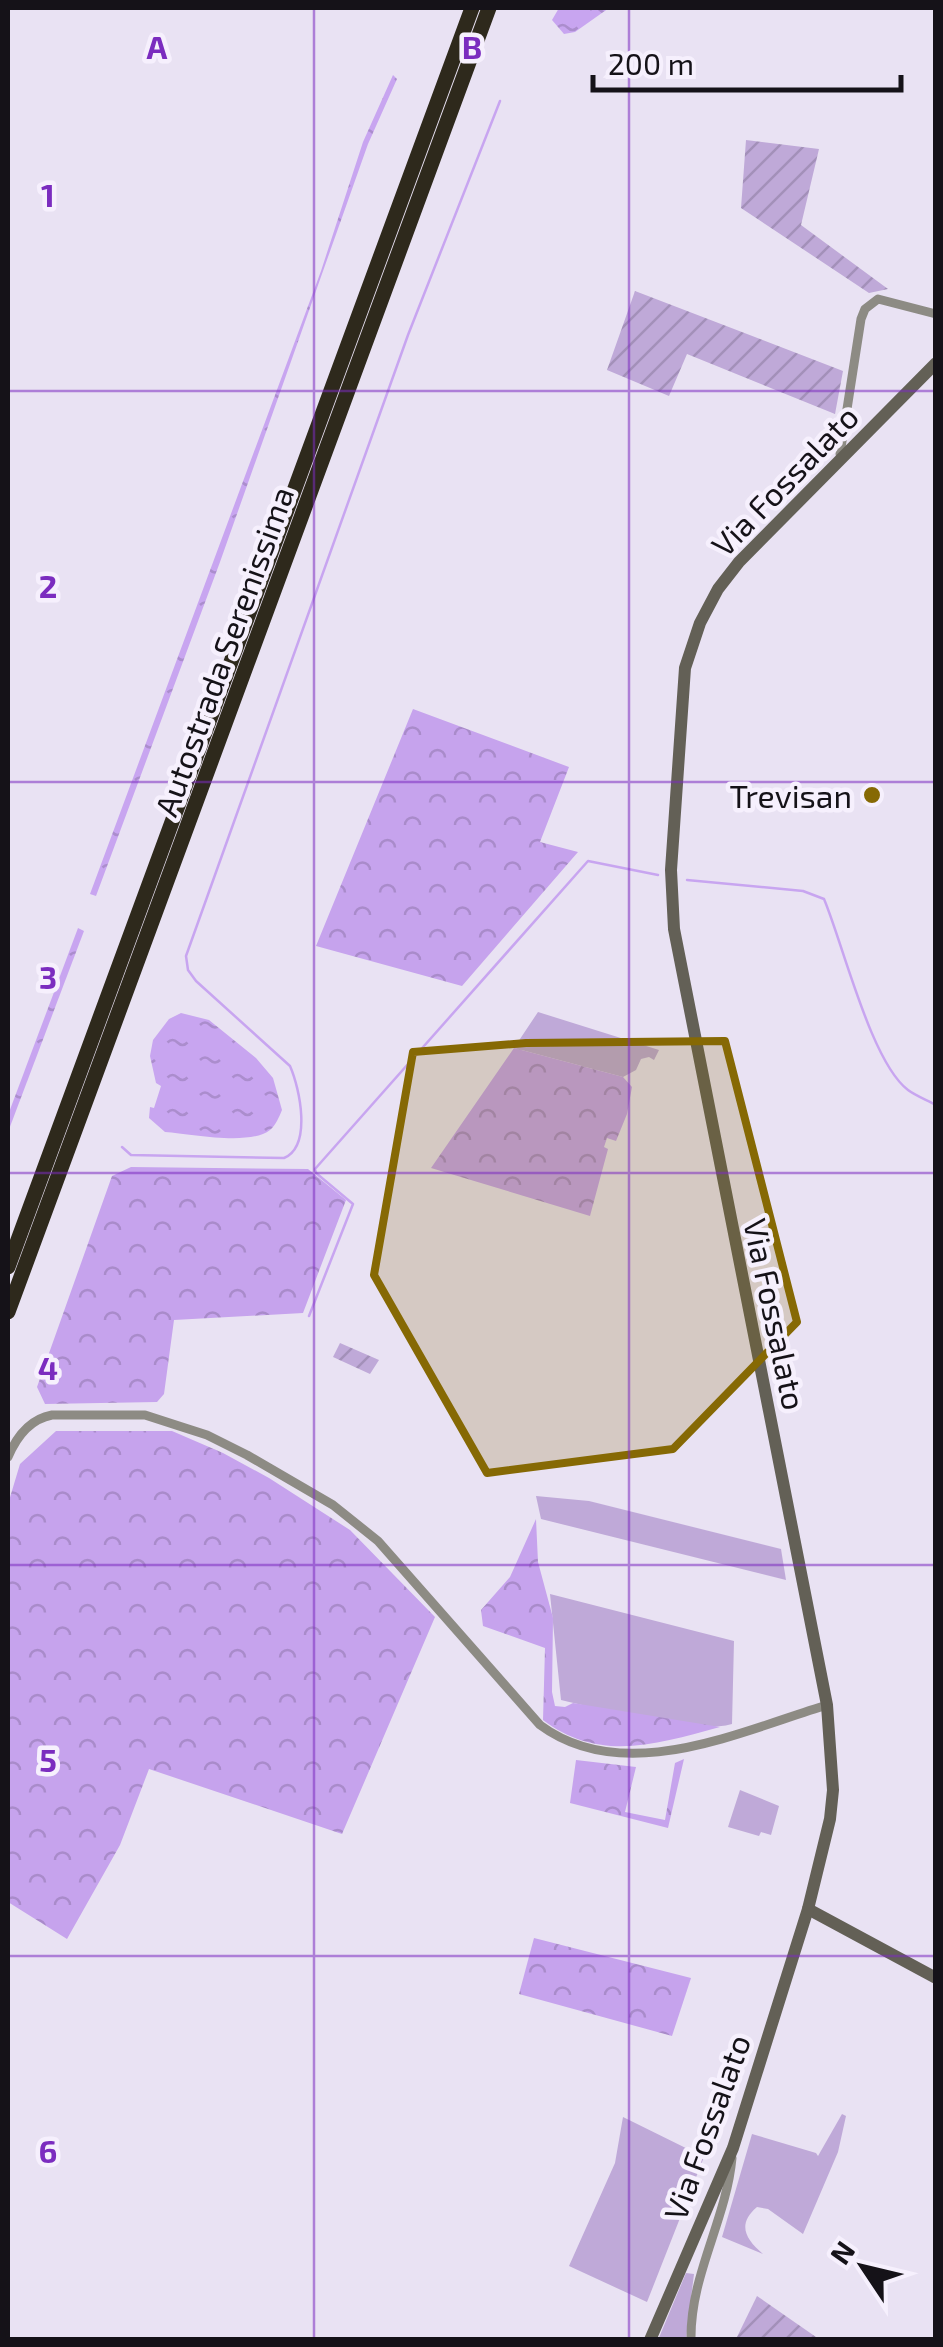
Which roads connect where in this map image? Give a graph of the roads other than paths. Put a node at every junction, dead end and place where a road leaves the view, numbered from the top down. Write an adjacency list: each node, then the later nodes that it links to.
1 (472, 8): 6 (highway, Autostrada Serenissima)
2 (489, 8): 7 (highway, Autostrada Serenissima)
3 (936, 314): 5 (street)
4 (936, 364): 5 (street, Via Fossalato)
5 (843, 458): 9 (street, Via Fossalato)
6 (8, 1268)
7 (8, 1312)
8 (8, 1457): 9 (street)
9 (826, 1705): 10 (street, Via Fossalato)
10 (808, 1909): 11 (street); 12 (street, Via Fossalato)
11 (936, 1978)
12 (734, 2148): 13 (street, Via Fossalato); 14 (street)
13 (650, 2340)
14 (691, 2340)

